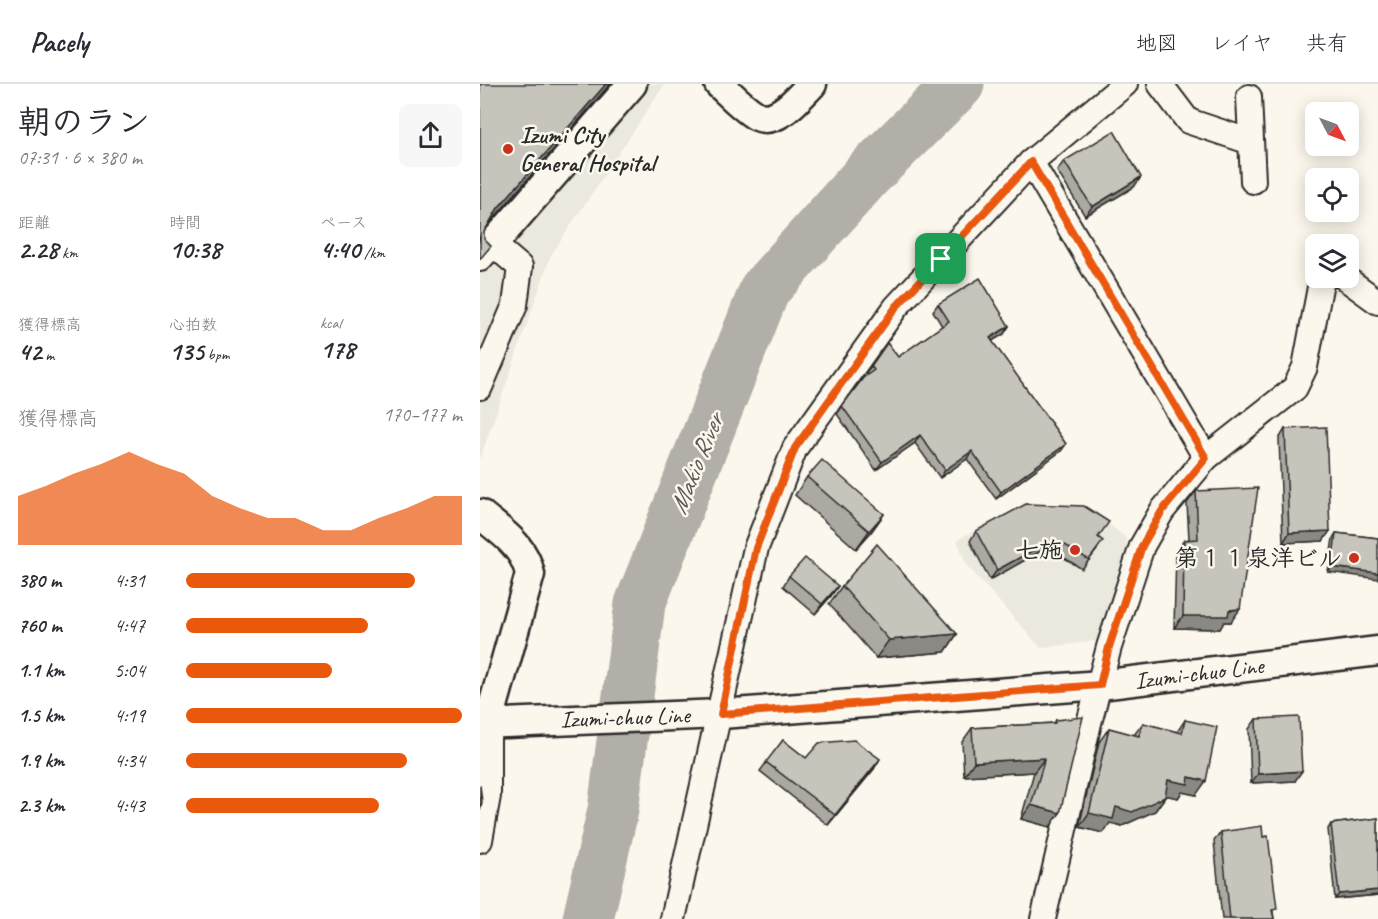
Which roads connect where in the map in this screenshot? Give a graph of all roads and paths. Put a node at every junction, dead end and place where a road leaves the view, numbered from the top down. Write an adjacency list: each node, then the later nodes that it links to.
1 (632, 84): 10 (street)
2 (719, 84): 3 (street)
3 (812, 84)
4 (1125, 84): 8 (street)
5 (1160, 84): 7 (street)
6 (1249, 98): 7 (street)
7 (1251, 142): 9 (street)
8 (1031, 162): 15 (street); 19 (street)
9 (1253, 181)
10 (487, 252): 14 (street)
11 (1320, 288): 15 (street)
12 (1359, 288): 13 (street)
13 (1378, 302)
14 (480, 387)
15 (1206, 458): 18 (street)
16 (480, 514): 20 (street)
17 (1378, 651): 18 (street, Izumi-chuo Line)
18 (1100, 685): 19 (street, Izumi-chuo Line); 23 (street)
19 (717, 714): 20 (street, Izumi-chuo Line); 22 (street)
20 (493, 723): 21 (street)
21 (480, 840)
22 (673, 919)
23 (1043, 919)

